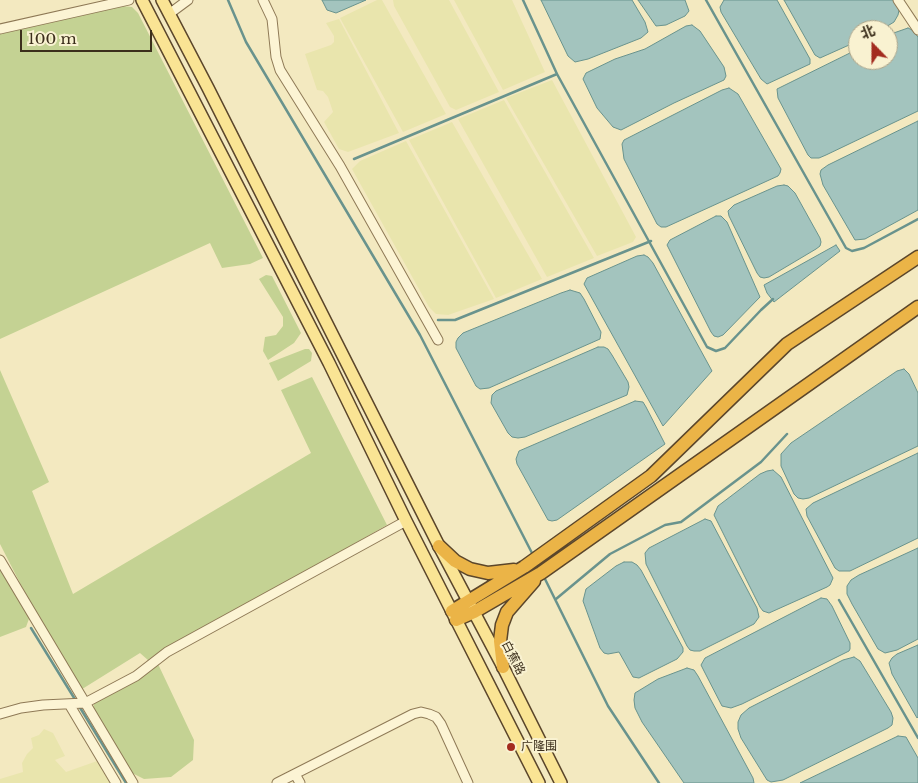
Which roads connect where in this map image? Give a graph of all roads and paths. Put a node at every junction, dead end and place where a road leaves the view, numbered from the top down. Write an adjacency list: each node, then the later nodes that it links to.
1 (129, 0): 8 (street)
2 (142, 0): 13 (main road)
3 (162, 0): 7 (main road, 白蕉路)
4 (188, 0): 7 (street)
5 (263, 0): 12 (street)
6 (898, 0): 9 (street)
7 (169, 14): 14 (main road, 白蕉路)
8 (0, 29)
9 (918, 30)
10 (918, 257): 16 (highway)
11 (918, 307): 17 (highway)
12 (438, 340)
13 (406, 521): 19 (main road); 21 (street)
14 (439, 546): 16 (highway); 18 (main road, 白蕉路)
15 (0, 560): 21 (street)
16 (524, 567): 18 (highway)
17 (541, 573): 18 (highway); 20 (highway)
18 (471, 607): 19 (highway); 20 (main road, 白蕉路)
19 (454, 616): 30 (main road)
20 (503, 667): 31 (main road, 白蕉路)
21 (84, 703): 22 (street); 26 (street)
22 (69, 704): 23 (street); 25 (street)
23 (0, 714)
24 (295, 774): 27 (street); 28 (street); 29 (street)
25 (116, 783)
26 (133, 783)
27 (277, 783)
28 (300, 783)
29 (468, 783)
30 (539, 783)
31 (561, 783)

